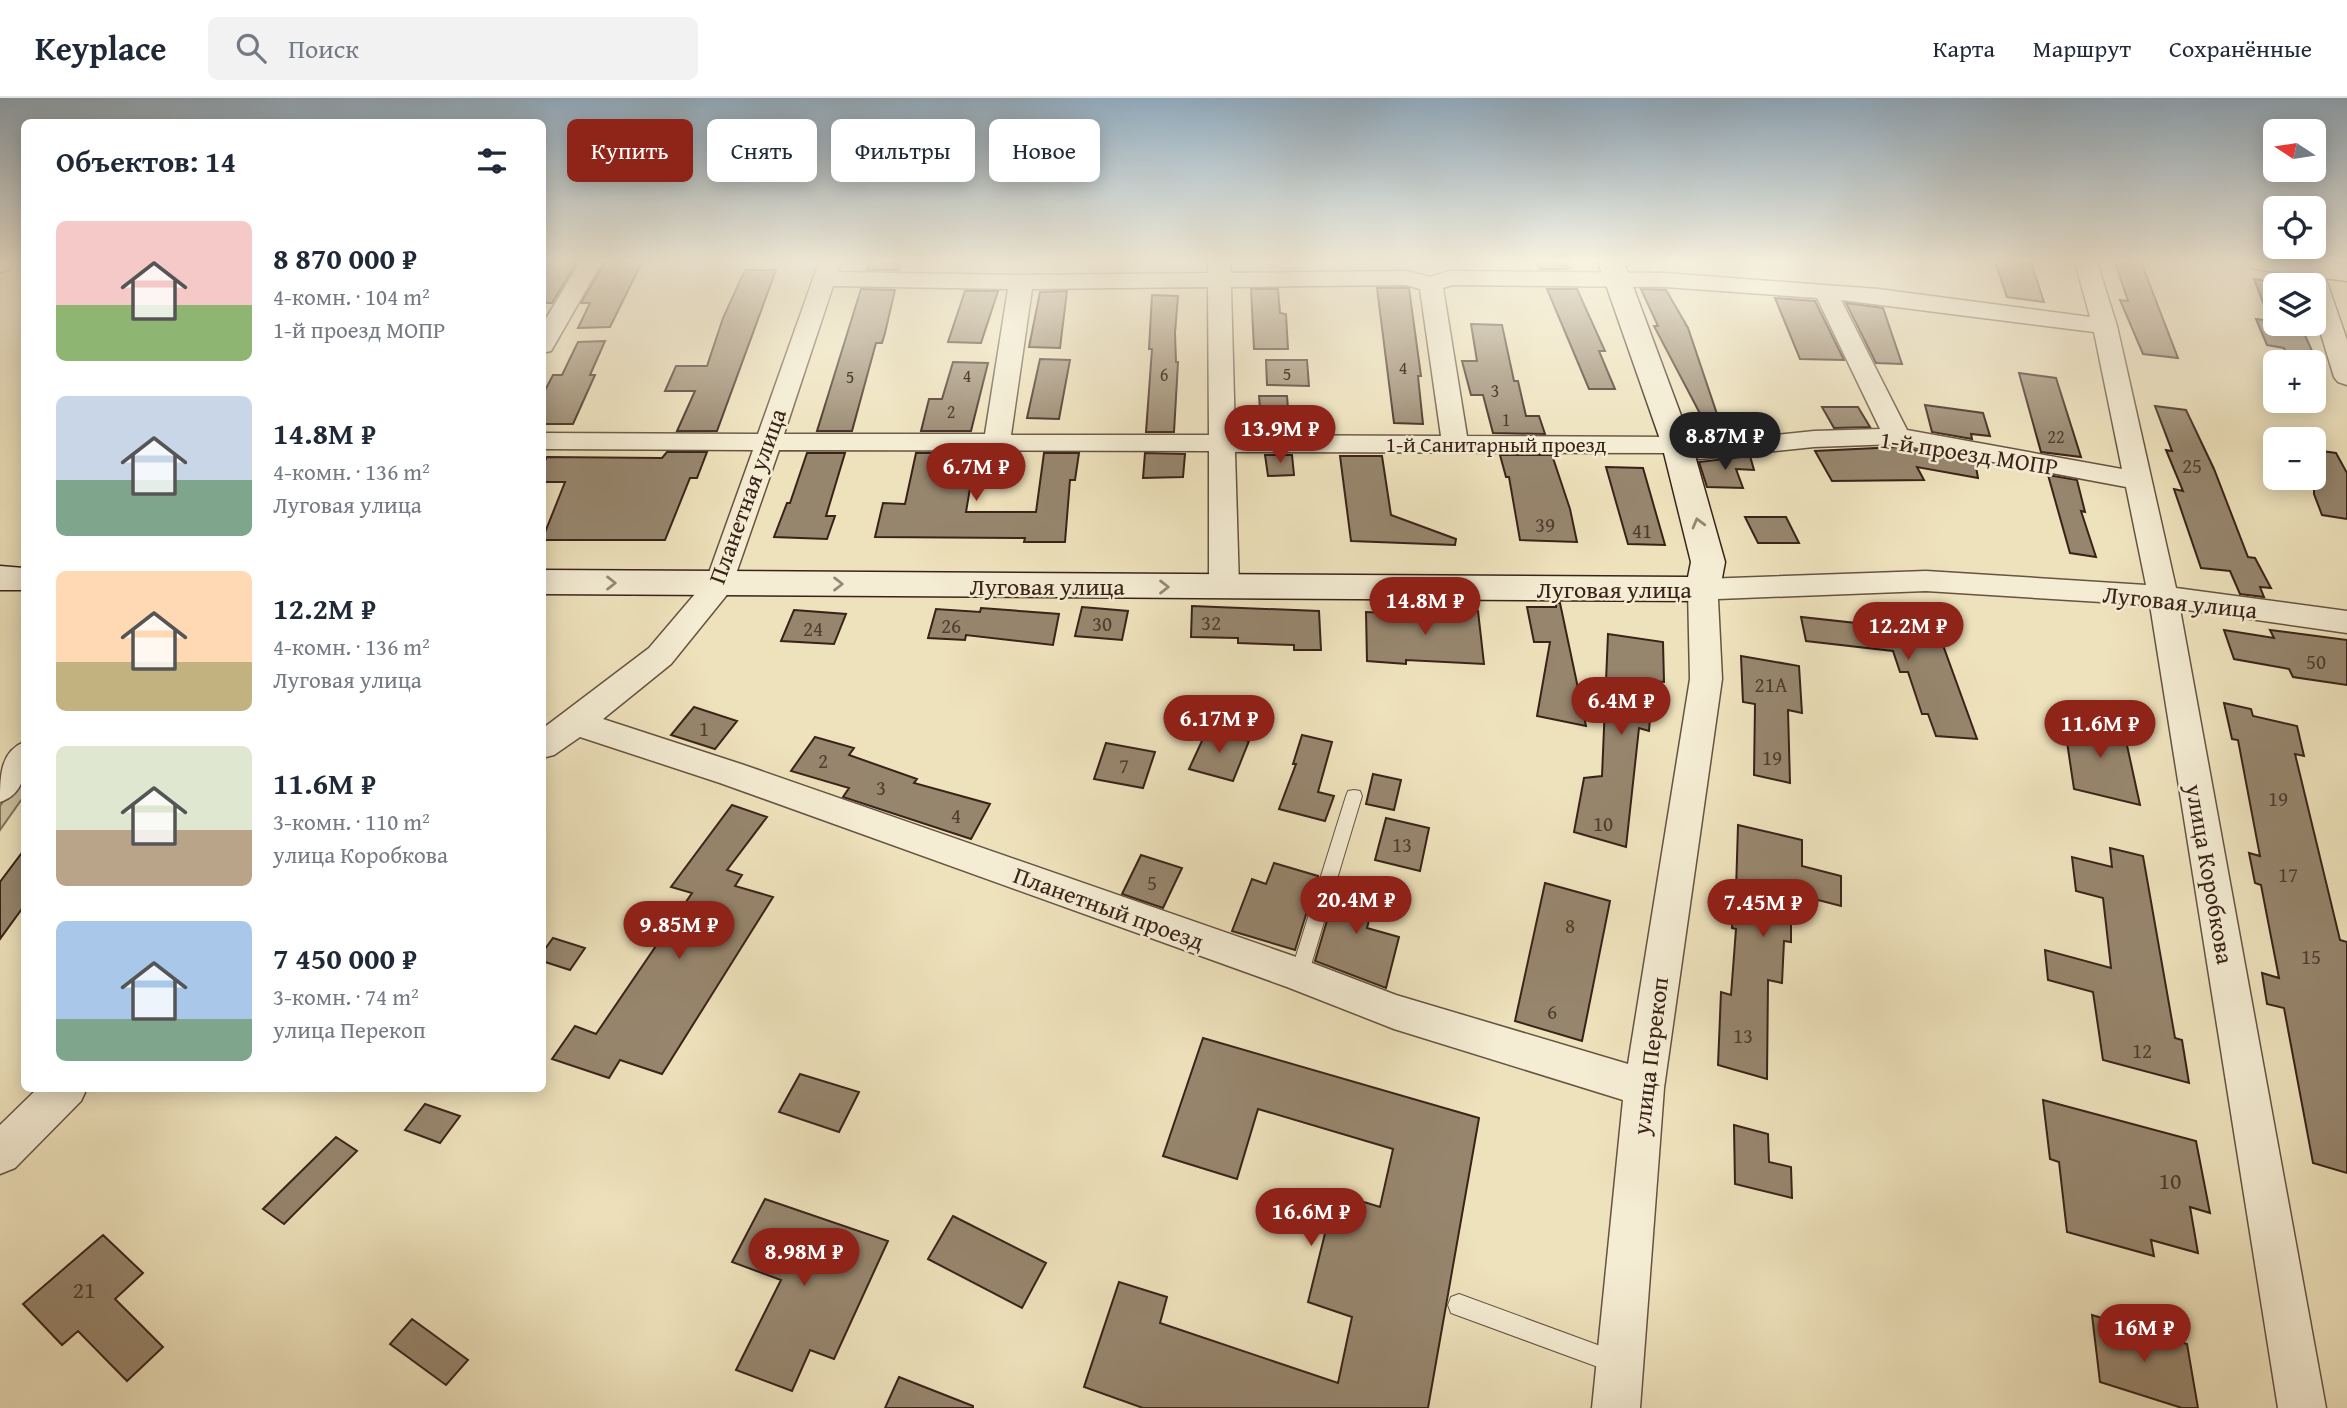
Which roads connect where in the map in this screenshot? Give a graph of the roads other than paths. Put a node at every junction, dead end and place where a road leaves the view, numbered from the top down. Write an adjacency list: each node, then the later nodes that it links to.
1 (556, 323): 11 (street)
2 (809, 323): 15 (street, Планетная улица)
3 (1015, 323): 16 (street)
4 (1220, 323): 17 (street)
5 (1437, 323): 18 (street)
6 (1633, 323): 19 (main road, улица Перекоп)
7 (1841, 323): 13 (street)
8 (2083, 323): 10 (street)
9 (2329, 323): 12 (street)
10 (2105, 326): 20 (street, улица Коробкова)
11 (546, 339)
12 (2347, 377)
13 (1897, 436): 19 (street, 1-й проезд МОПР); 20 (street, 1-й проезд МОПР)
14 (546, 441): 15 (street, 1-й Санитарный проезд)
15 (769, 441): 16 (street, 1-й Санитарный проезд); 24 (street, Планетная улица)
16 (997, 442): 17 (street, 1-й Санитарный проезд)
17 (1222, 443): 18 (street, 1-й Санитарный проезд); 25 (street)
18 (1455, 443): 19 (street, 1-й Санитарный проезд)
19 (1677, 445): 26 (main road, улица Перекоп, one-way to 19)
20 (2136, 480): 27 (street, улица Коробкова)
21 (0, 578): 22 (main road)
22 (21, 579)
23 (546, 582): 24 (main road, Луговая улица, one-way to 24)
24 (720, 583): 25 (main road, Луговая улица, one-way to 25); 29 (street, Планетная улица)
25 (1224, 587): 26 (main road, Луговая улица)
26 (1703, 589): 27 (street, Луговая улица); 35 (street, улица Перекоп)
27 (2163, 596): 28 (street, Луговая улица); 41 (street, улица Коробкова)
28 (2347, 622)
29 (576, 723): 30 (street, Планетная улица); 34 (street, Планетный проезд)
30 (546, 743)
31 (21, 759): 32 (street)
32 (0, 789)
33 (1354, 796): 34 (lane)
34 (1298, 975): 35 (street, Планетный проезд)
35 (1644, 1088): 39 (street, улица Перекоп)
36 (64, 1092): 37 (street)
37 (0, 1154)
38 (1459, 1305): 39 (lane)
39 (1620, 1364): 40 (street, улица Перекоп)
40 (1616, 1408)
41 (2302, 1408)

